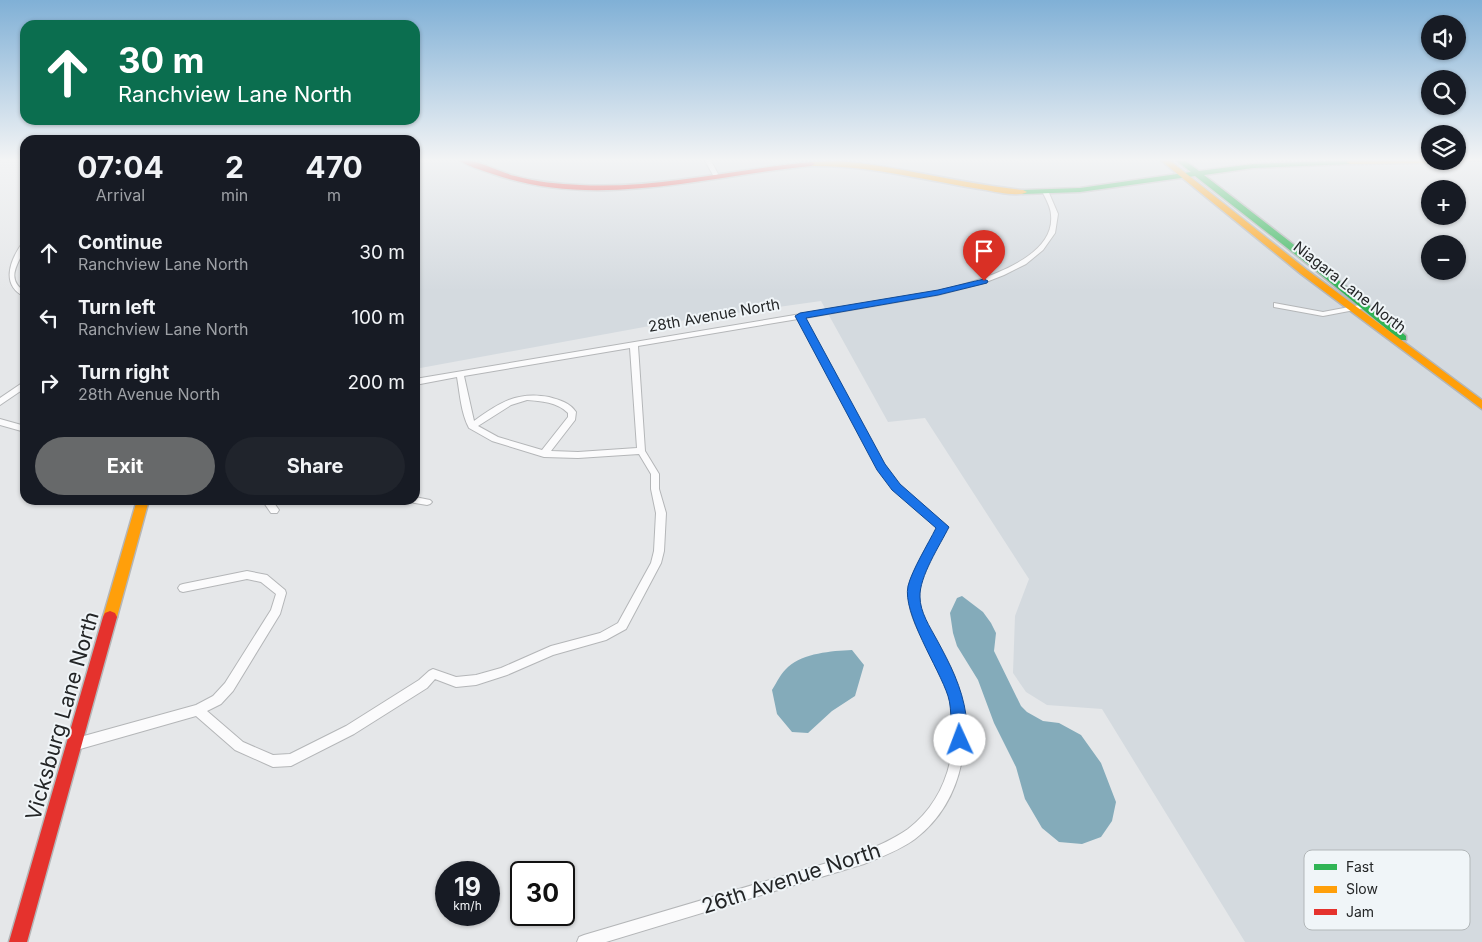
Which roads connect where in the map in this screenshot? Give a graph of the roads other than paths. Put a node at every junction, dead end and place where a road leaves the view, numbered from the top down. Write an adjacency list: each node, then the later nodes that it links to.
1 (1051, 203): 9 (street, 28th Avenue North)
2 (1218, 203): 8 (street, Niagara Lane North)
3 (1234, 203): 7 (street, Niagara Lane North)
4 (20, 252): 5 (street)
5 (20, 292)
6 (1277, 305): 8 (street)
7 (1365, 306): 8 (street); 15 (street, Niagara Lane North)
8 (1352, 309): 15 (street, Niagara Lane North)
9 (800, 316): 10 (street, 28th Avenue North); 30 (street, 26th Avenue North)
10 (634, 344): 11 (street, 28th Avenue North); 19 (street)
11 (460, 374): 12 (street, 28th Avenue North); 17 (street)
12 (420, 381)
13 (20, 388): 14 (street)
14 (0, 402)
15 (1478, 402)
16 (0, 422): 18 (street)
17 (472, 426): 20 (street); 20 (street)
18 (20, 428)
19 (641, 451): 20 (street); 27 (street)
20 (544, 454)
21 (420, 501): 22 (street)
22 (427, 502)
23 (142, 505): 28 (street, Vicksburg Lane North)
24 (270, 505): 25 (street)
25 (274, 510)
26 (182, 588): 27 (street)
27 (198, 710): 28 (street)
28 (73, 745): 29 (street, Vicksburg Lane North)
29 (18, 942)
30 (584, 942)

